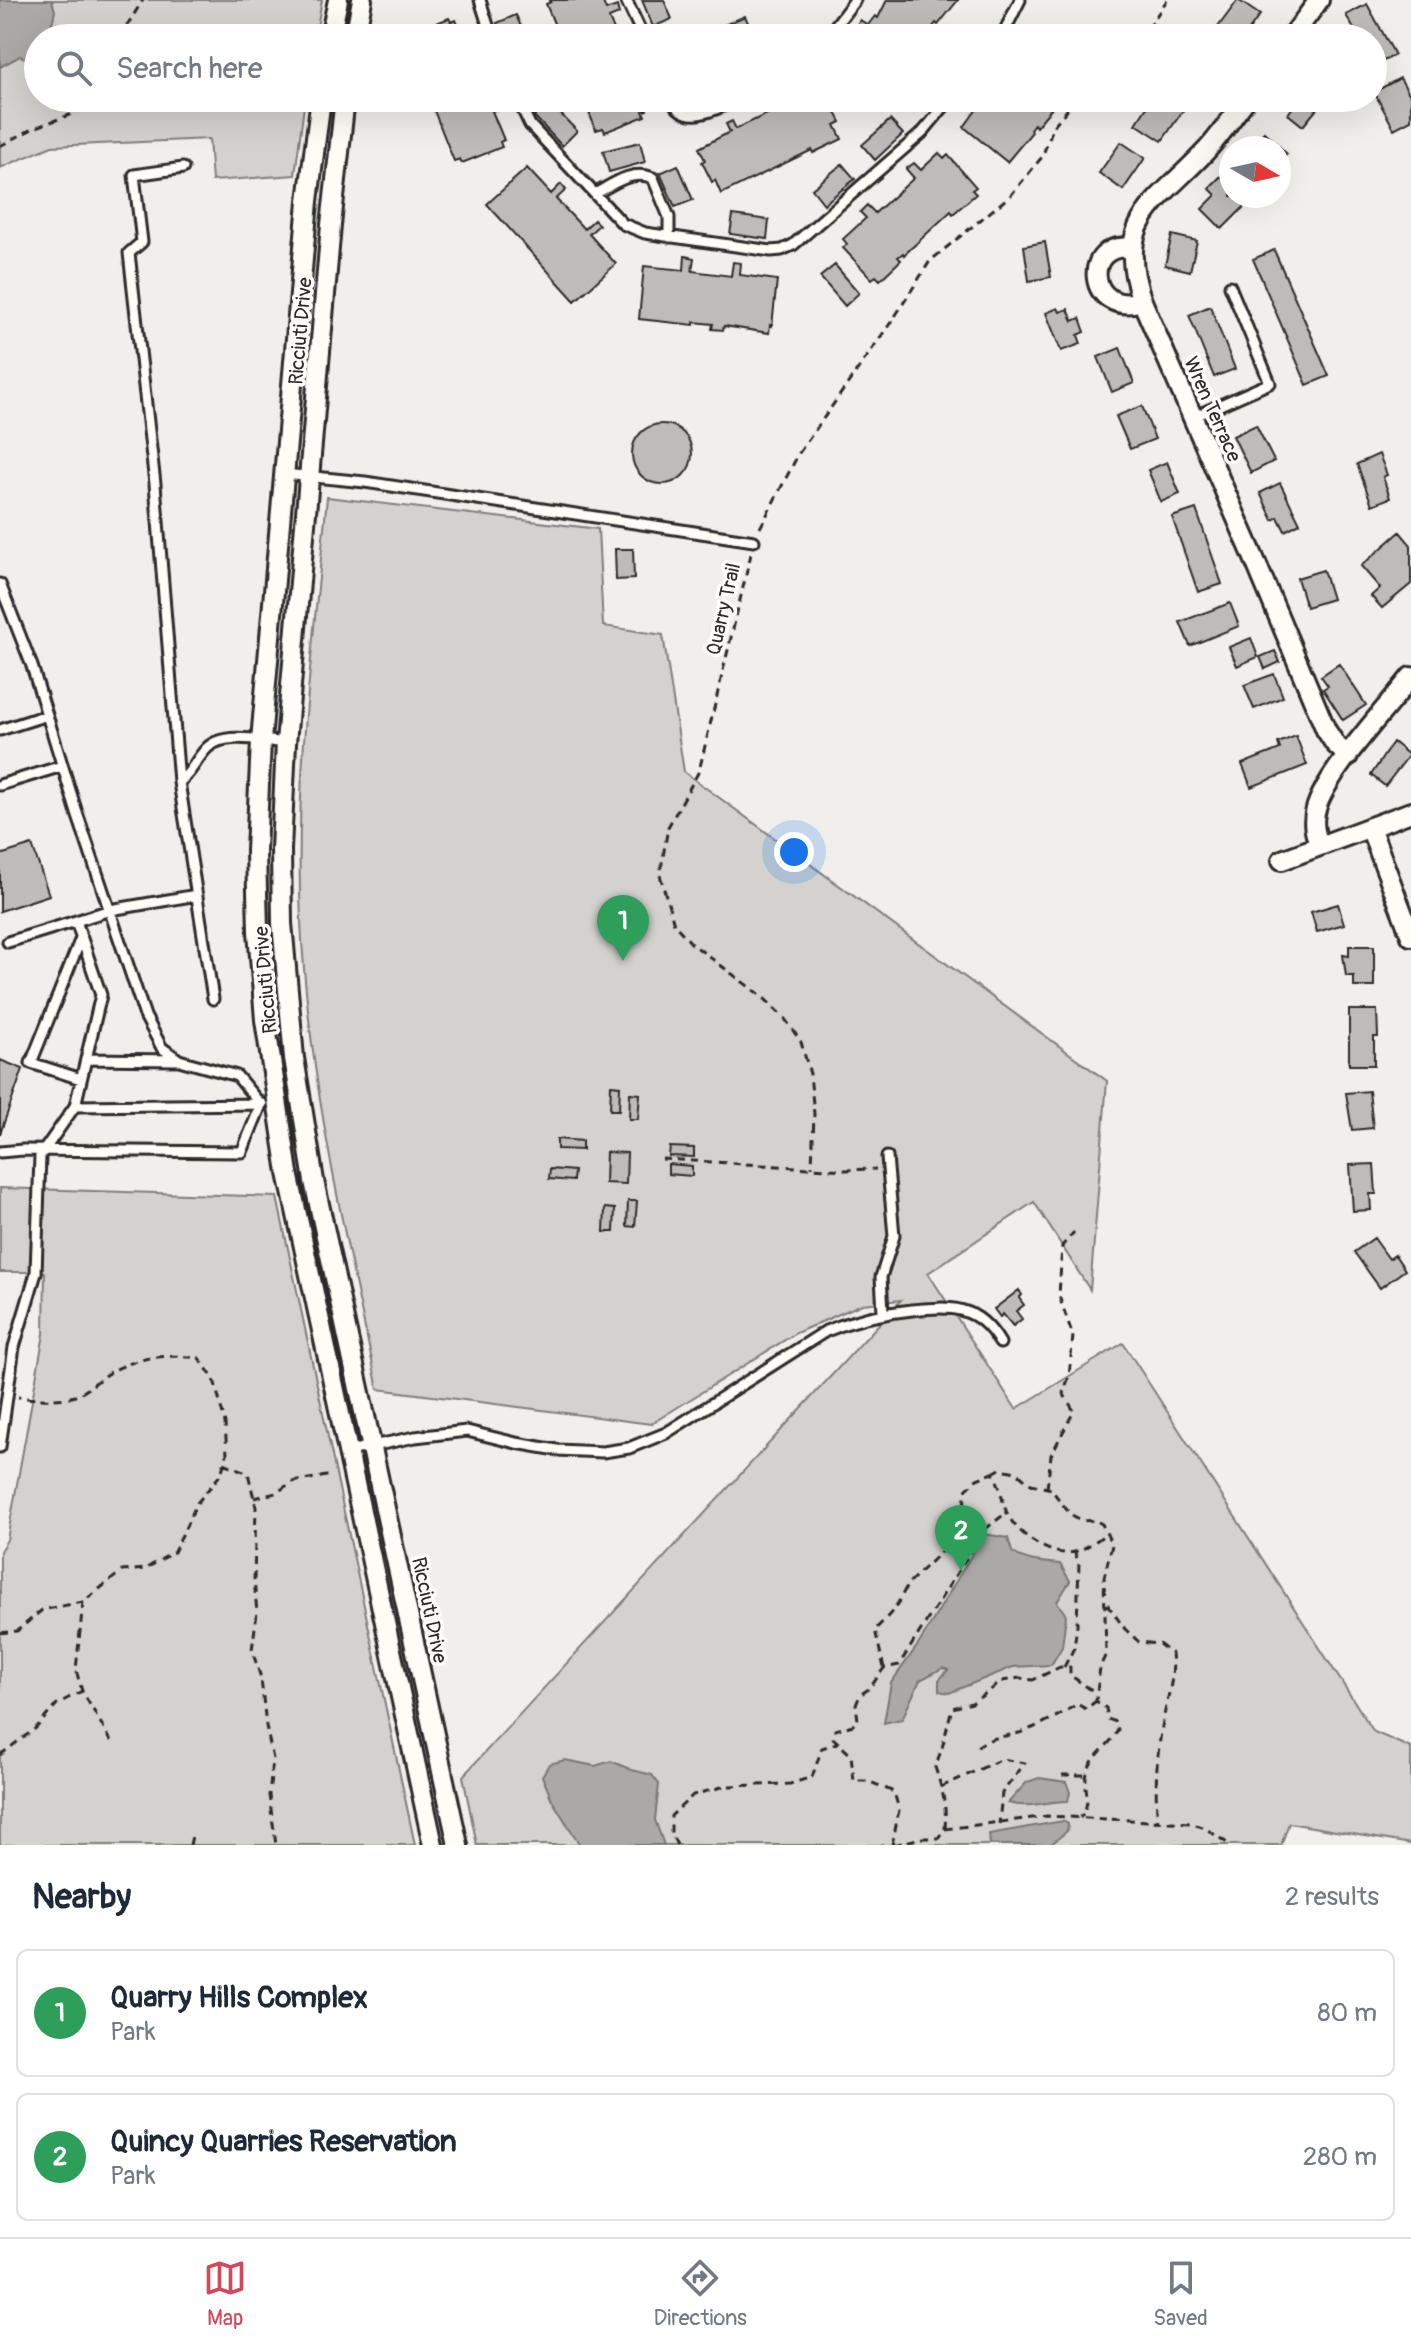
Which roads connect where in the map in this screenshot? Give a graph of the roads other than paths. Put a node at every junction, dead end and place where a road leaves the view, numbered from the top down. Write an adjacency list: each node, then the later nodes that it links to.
1 (338, 0): 8 (street)
2 (362, 0): 9 (street)
3 (480, 0): 10 (lane)
4 (626, 0): 11 (lane)
5 (855, 0): 12 (lane)
6 (1020, 0): 13 (lane)
7 (1319, 0): 14 (street)
8 (333, 24)
9 (358, 24)
10 (488, 24)
11 (637, 24)
12 (837, 24)
13 (1008, 24)
14 (1301, 24)
15 (319, 112): 29 (street, Ricciuti Drive)
16 (343, 112): 30 (street, Ricciuti Drive)
17 (524, 112): 23 (lane)
18 (682, 112): 19 (lane)
19 (712, 112)
20 (939, 112): 24 (lane)
21 (1236, 112): 25 (street)
22 (183, 168): 40 (lane)
23 (595, 194): 24 (lane); 24 (lane)
24 (669, 237)
25 (1132, 248): 27 (street, Wren Terrace); 27 (street)
26 (1230, 286): 28 (lane)
27 (1142, 301): 28 (street, Wren Terrace)
28 (1193, 417): 38 (street, Wren Terrace)
29 (284, 474): 30 (lane); 36 (street, Ricciuti Drive)
30 (309, 476): 31 (lane); 37 (street, Ricciuti Drive)
31 (754, 541)
32 (0, 584): 34 (lane)
33 (1411, 677): 38 (street)
34 (47, 715): 35 (lane); 39 (lane)
35 (0, 730)
36 (261, 741): 37 (lane); 40 (lane); 57 (street, Ricciuti Drive)
37 (286, 743): 56 (street, Ricciuti Drive)
38 (1348, 756): 44 (street)
39 (62, 766): 41 (lane); 47 (lane)
40 (179, 782): 46 (lane)
41 (0, 785)
42 (1411, 812): 43 (street)
43 (1370, 827): 44 (street); 49 (street)
44 (1319, 846): 45 (street)
45 (1282, 860)
46 (197, 895): 47 (lane); 52 (lane)
47 (110, 910): 48 (lane); 54 (lane)
48 (76, 921): 50 (lane); 51 (lane)
49 (1411, 936)
50 (81, 938): 53 (lane); 55 (lane)
51 (8, 942)
52 (213, 999)
53 (86, 1059): 54 (lane); 55 (lane)
54 (179, 1060): 57 (lane)
55 (81, 1079): 58 (lane)
56 (300, 1099): 57 (lane); 64 (street, Ricciuti Drive)
57 (269, 1104): 58 (lane); 60 (lane); 66 (street, Ricciuti Drive)
58 (75, 1106): 60 (lane)
59 (0, 1152): 60 (lane)
60 (41, 1152): 65 (lane)
61 (888, 1162): 62 (lane)
62 (883, 1312): 63 (lane); 64 (lane)
63 (1000, 1343)
64 (371, 1446): 66 (lane); 68 (street, Ricciuti Drive)
65 (0, 1447)
66 (349, 1451): 67 (street, Ricciuti Drive)
67 (433, 1845)
68 (458, 1845)

